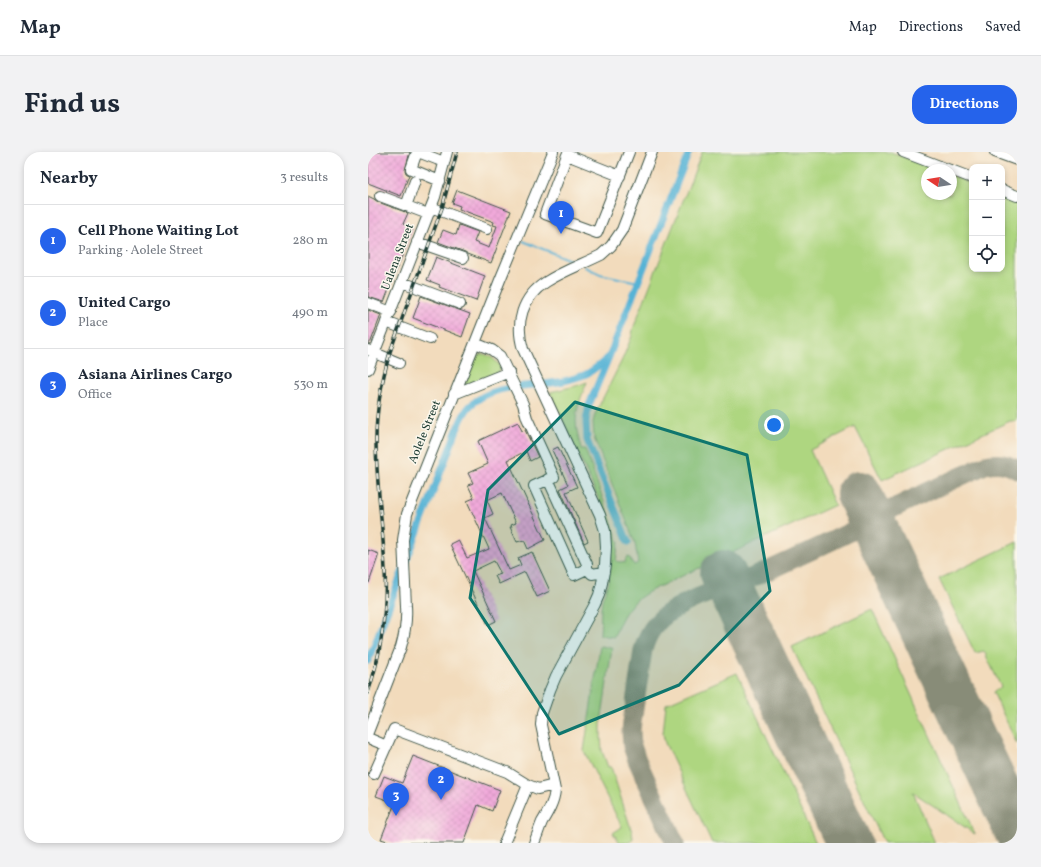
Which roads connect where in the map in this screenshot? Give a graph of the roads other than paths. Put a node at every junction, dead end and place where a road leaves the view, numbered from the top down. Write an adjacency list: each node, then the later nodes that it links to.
1 (418, 152): 7 (street); 14 (street)
2 (553, 152): 29 (street, Aolele Street)
3 (629, 152): 11 (street)
4 (652, 152): 37 (street)
5 (903, 152): 9 (street)
6 (995, 152): 8 (street)
7 (446, 157): 14 (street, Ualena Street)
8 (1017, 160)
9 (935, 164)
10 (957, 172): 12 (street)
11 (620, 176): 11 (street)
12 (969, 177)
13 (415, 181): 18 (street)
14 (440, 181): 19 (street, Ualena Street)
15 (1005, 191): 17 (street)
16 (380, 196): 18 (street)
17 (1017, 196)
18 (406, 206): 19 (street)
19 (429, 211): 20 (street); 21 (street, Ualena Street)
20 (487, 229)
21 (417, 242): 22 (street); 23 (street, Ualena Street)
22 (463, 258)
23 (402, 282): 25 (street); 26 (street, Ualena Street)
24 (368, 304): 26 (street)
25 (460, 304)
26 (390, 312): 27 (street, Ualena Street)
27 (386, 322): 28 (street); 30 (street, Ualena Street)
28 (430, 339)
29 (475, 343): 33 (street); 34 (street, Aolele Street)
30 (371, 351): 31 (street); 32 (street, Ualena Street)
31 (399, 363)
32 (368, 369)
33 (511, 377): 34 (street); 35 (street)
34 (454, 394): 38 (street, Aolele Street)
35 (548, 480): 36 (street); 36 (street)
36 (587, 569): 37 (street)
37 (604, 572): 43 (street)
38 (368, 732)
39 (368, 738): 40 (street)
40 (387, 746): 41 (street); 42 (street)
41 (374, 774)
42 (528, 785): 43 (street); 45 (street)
43 (554, 785): 44 (street)
44 (548, 812): 46 (street); 47 (street)
45 (504, 843)
46 (534, 843)
47 (542, 843)

